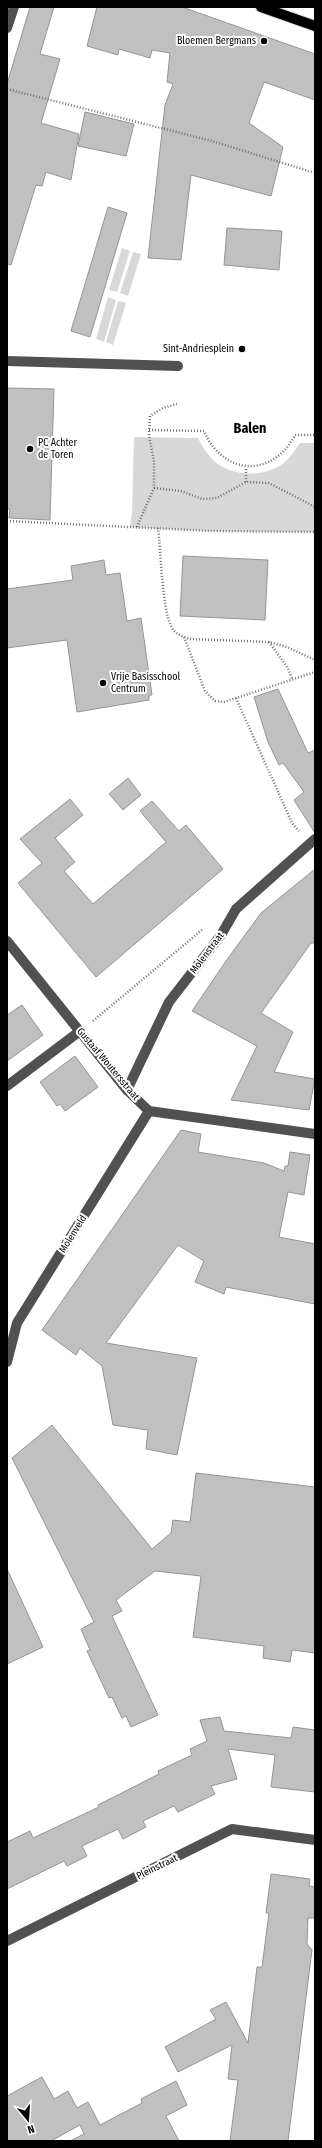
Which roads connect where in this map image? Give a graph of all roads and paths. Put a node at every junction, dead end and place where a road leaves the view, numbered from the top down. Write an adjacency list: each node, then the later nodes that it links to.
1 (14, 7): 4 (street)
2 (261, 7): 3 (main road)
3 (315, 26)
4 (7, 28)
5 (7, 89): 6 (path)
6 (315, 173)
7 (7, 361): 8 (street)
8 (178, 366)
9 (177, 404): 10 (path)
10 (149, 430): 12 (path); 14 (path)
11 (315, 435): 12 (path)
12 (246, 467): 13 (path)
13 (246, 482): 14 (path); 15 (path)
14 (154, 488): 17 (path)
15 (315, 507)
16 (7, 521): 17 (path)
17 (137, 527): 18 (path)
18 (158, 528): 19 (path); 20 (path)
19 (315, 532)
20 (184, 637): 21 (path); 25 (path)
21 (268, 642): 22 (path); 24 (path)
22 (315, 660)
23 (315, 672): 24 (path)
24 (292, 679): 25 (path)
25 (236, 698): 26 (path)
26 (312, 841): 31 (street, Molenstraat)
27 (205, 928): 29 (path)
28 (7, 941): 29 (street, Gustaaf Woutersstraat)
29 (80, 1031): 30 (street); 31 (street, Gustaaf Woutersstraat)
30 (7, 1086)
31 (127, 1090): 32 (street, Gustaaf Woutersstraat)
32 (148, 1111): 33 (street); 34 (street, Molenveld)
33 (315, 1134)
34 (7, 1362)
35 (315, 1840): 36 (street, Pleinstraat)
36 (7, 1941)

